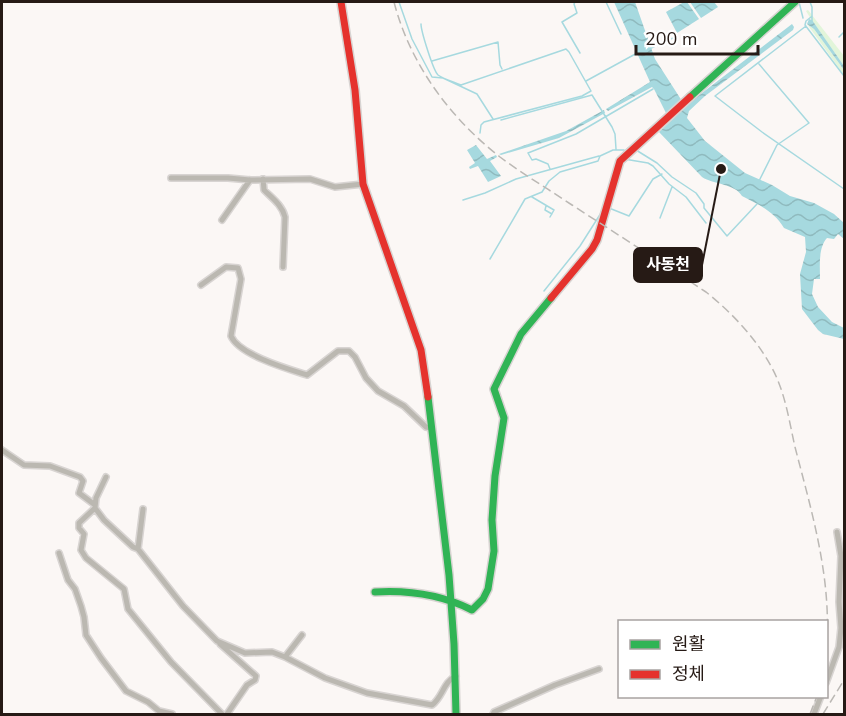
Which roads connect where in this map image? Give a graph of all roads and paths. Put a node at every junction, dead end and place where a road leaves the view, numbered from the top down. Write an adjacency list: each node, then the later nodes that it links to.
1 (341, 2): 6 (street)
2 (795, 2): 19 (street)
3 (171, 178): 5 (street)
4 (263, 179): 5 (street); 6 (street); 8 (street)
5 (250, 180): 7 (street)
6 (363, 184): 10 (street)
7 (222, 220)
8 (283, 267)
9 (201, 285): 10 (street)
10 (431, 428): 19 (street)
11 (2, 450): 13 (street)
12 (106, 477): 13 (street)
13 (95, 506): 16 (street); 28 (street)
14 (143, 509): 16 (street)
15 (837, 532): 25 (street)
16 (138, 549): 21 (street)
17 (59, 553): 27 (street)
18 (375, 592): 19 (street)
19 (452, 600): 24 (street)
20 (302, 635): 22 (street)
21 (217, 641): 22 (street); 29 (street)
22 (285, 657): 24 (street)
23 (599, 669): 31 (street)
24 (456, 675): 30 (street)
25 (828, 677)
26 (820, 698): 32 (street)
27 (172, 714)
28 (222, 714)
29 (227, 714)
30 (456, 714)
31 (492, 714)
32 (814, 714)

